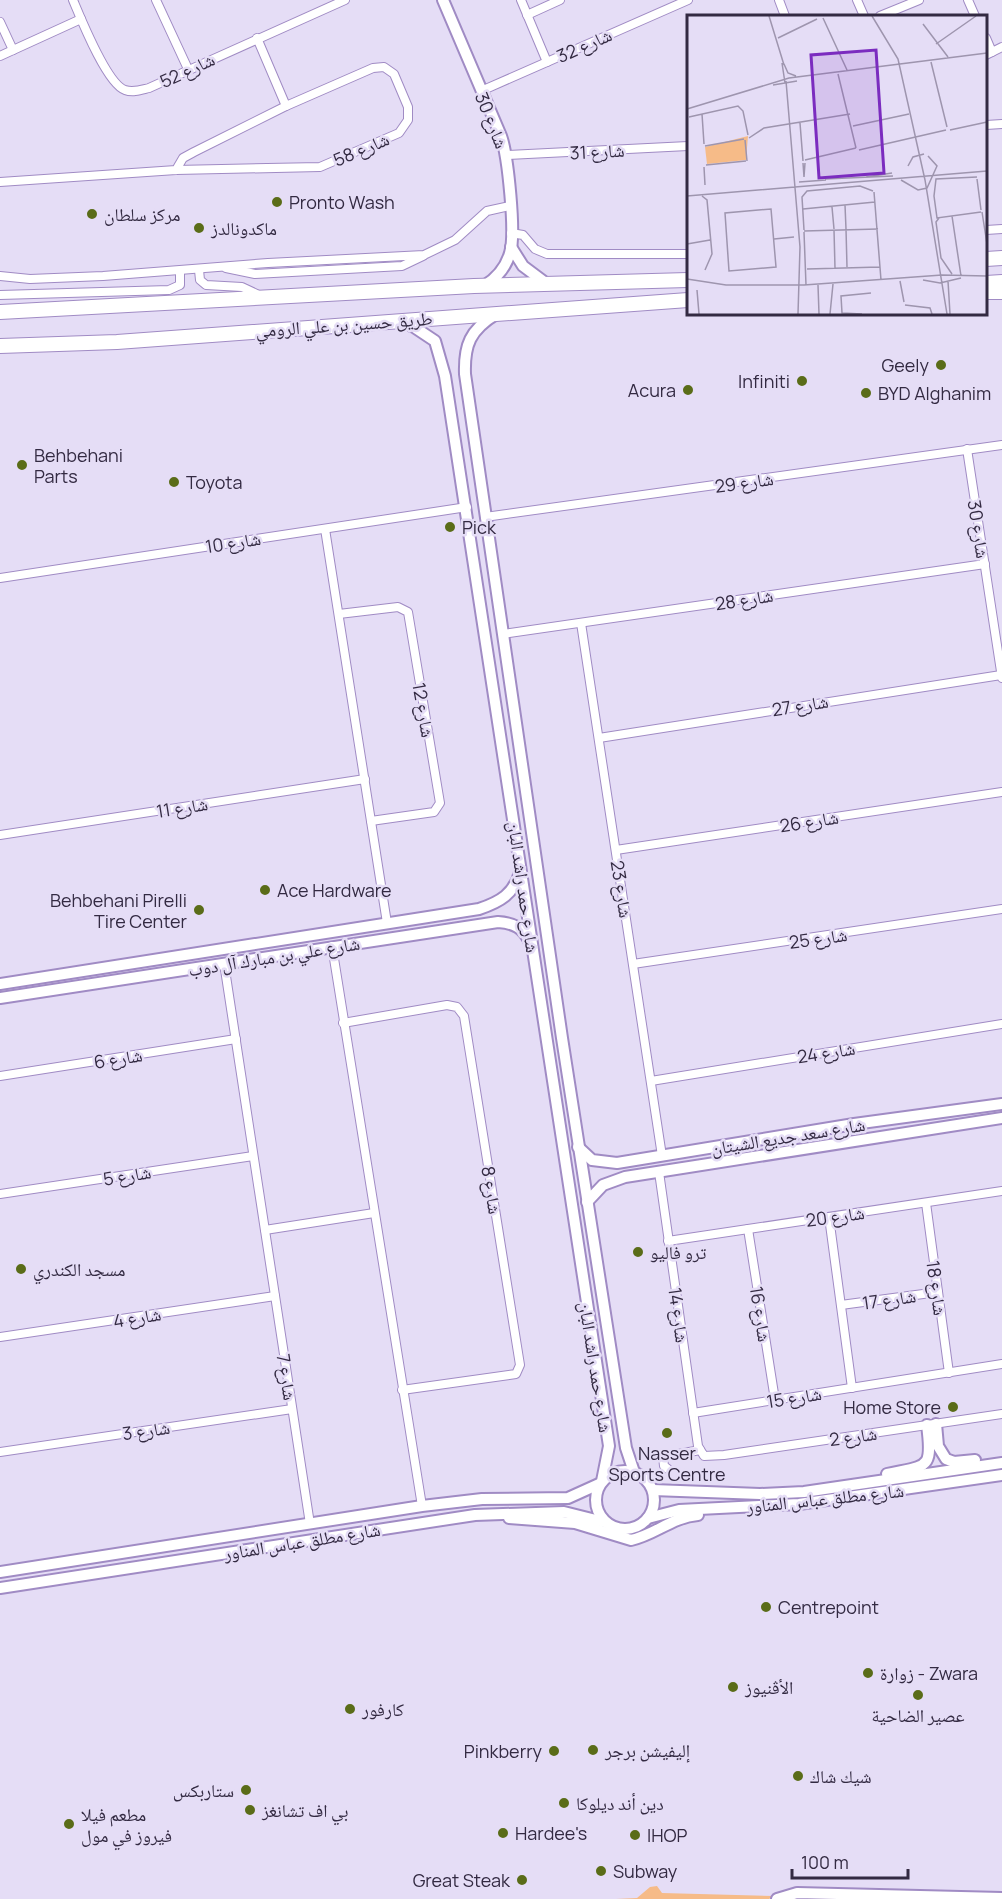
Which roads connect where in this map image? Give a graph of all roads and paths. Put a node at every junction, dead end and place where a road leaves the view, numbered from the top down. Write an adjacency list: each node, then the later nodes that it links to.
1 (73, 0): 17 (street, شارع 52)
2 (156, 0): 25 (street)
3 (345, 0): 19 (street, شارع 52)
4 (443, 0): 26 (street, شارع 30)
5 (521, 0): 12 (street)
6 (560, 0): 12 (street)
7 (688, 0): 24 (street, 32 شارع)
8 (779, 0): 13 (street)
9 (857, 0): 14 (street)
10 (919, 0): 15 (street)
11 (968, 0): 16 (street)
12 (527, 15): 24 (street)
13 (786, 15)
14 (864, 15)
15 (882, 15)
16 (975, 15)
17 (81, 19): 21 (street); 25 (street, شارع 52)
18 (0, 22): 21 (street)
19 (257, 38): 25 (street, شارع 52); 27 (street)
20 (1002, 47): 22 (street)
21 (13, 50): 23 (street)
22 (989, 53)
23 (0, 56)
24 (547, 62): 26 (street, 32 شارع)
25 (188, 69)
26 (481, 91): 31 (street, شارع 30)
27 (286, 106): 32 (street, شارع 58); 32 (street, شارع 58)
28 (1002, 124): 29 (street)
29 (987, 125)
30 (687, 146): 31 (street, شارع 31)
31 (506, 155): 34 (street, شارع 30)
32 (176, 170): 33 (street, شارع 58)
33 (0, 182)
34 (510, 206): 37 (street, شارع 30); 42 (street)
35 (1002, 229): 36 (street)
36 (987, 231)
37 (511, 233): 38 (street, شارع 30); 39 (street)
38 (512, 247): 48 (street); 49 (street)
39 (687, 254)
40 (1002, 258): 41 (highway)
41 (987, 259)
42 (199, 270): 43 (street); 51 (street)
43 (180, 271): 44 (street); 50 (street)
44 (0, 276)
45 (687, 280): 48 (highway, طريق حسين بن علي الرومي)
46 (1002, 282): 47 (highway)
47 (987, 283)
48 (547, 284): 49 (highway, طريق حسين بن علي الرومي)
49 (484, 286): 51 (highway, طريق حسين بن علي الرومي)
50 (0, 295)
51 (262, 297): 54 (highway, طريق حسين بن علي الرومي)
52 (687, 300): 56 (highway, طريق حسين بن علي الرومي)
53 (0, 306): 54 (highway)
54 (32, 309): 55 (highway, طريق حسين بن علي الرومي)
55 (0, 312)
56 (498, 312): 57 (highway, طريق حسين بن علي الرومي); 61 (street, شارع حمد راشد البان)
57 (393, 320): 58 (highway, طريق حسين بن علي الرومي); 62 (street, شارع حمد راشد البان)
58 (117, 342): 59 (highway, طريق حسين بن علي الرومي); 60 (highway)
59 (0, 346)
60 (0, 355)
61 (465, 374): 62 (street); 66 (street, شارع حمد راشد البان)
62 (445, 376): 65 (street, شارع حمد راشد البان)
63 (1002, 446): 64 (street, شارع 29)
64 (967, 449): 66 (street, شارع 29); 68 (street, شارع 30)
65 (467, 507): 67 (street, شارع 10); 76 (street, شارع حمد راشد البان)
66 (485, 517): 72 (street, شارع حمد راشد البان)
67 (324, 529): 69 (street, شارع 10); 70 (street)
68 (985, 564): 71 (street, شارع 28); 73 (street, شارع 30)
69 (0, 578)
70 (339, 614): 79 (street); 81 (street, شارع 12)
71 (581, 623): 72 (street, شارع 28); 74 (street, شارع 23)
72 (503, 634): 75 (street, شارع حمد راشد البان)
73 (1002, 677): 74 (street, شارع 27)
74 (599, 738): 83 (street, شارع 23)
75 (523, 762): 76 (street); 78 (street, شارع حمد راشد البان)
76 (506, 763): 77 (street, شارع حمد راشد البان)
77 (508, 777): 78 (street); 84 (street, شارع حمد راشد البان)
78 (526, 777): 97 (street, شارع حمد راشد البان)
79 (365, 779): 81 (street); 82 (street, شارع 11)
80 (1002, 792): 83 (street, شارع 26)
81 (371, 821): 87 (street)
82 (0, 836)
83 (616, 850): 92 (street, شارع 23)
84 (521, 869): 85 (street, شارع علي بن مبارك آل دوب); 90 (street, شارع حمد راشد البان)
85 (479, 909): 87 (street, شارع علي بن مبارك آل دوب); 88 (street)
86 (1002, 909): 92 (street, شارع 25)
87 (387, 923): 93 (street, شارع علي بن مبارك آل دوب)
88 (482, 924): 89 (street, شارع علي بن مبارك آل دوب); 90 (street, شارع علي بن مبارك آل دوب)
89 (332, 946): 91 (street, شارع علي بن مبارك آل دوب); 95 (street)
90 (534, 951): 99 (street, شارع حمد راشد البان)
91 (224, 963): 94 (street, شارع علي بن مبارك آل دوب); 98 (street, شارع 7)
92 (633, 964): 103 (street, شارع 23)
93 (0, 984)
94 (0, 998)
95 (344, 1023): 120 (street); 134 (street, شارع 8)
96 (1002, 1024): 103 (street, شارع 24)
97 (562, 1038): 99 (street); 101 (street, شارع حمد راشد البان)
98 (236, 1039): 102 (street, شارع 6); 111 (street, شارع 7)
99 (545, 1041): 100 (street, شارع حمد راشد البان)
100 (548, 1063): 101 (street); 130 (street, شارع حمد راشد البان)
101 (566, 1063): 110 (street, شارع حمد راشد البان)
102 (0, 1076)
103 (651, 1081): 112 (street, شارع 23)
104 (1002, 1104): 106 (street, شارع سعد جديع الشيتان)
105 (1002, 1118): 108 (street, شارع سعد جديع الشيتان)
106 (880, 1122): 107 (street, شارع سعد جديع الشيتان); 108 (street)
107 (855, 1124): 109 (street); 112 (street, شارع سعد جديع الشيتان)
108 (882, 1136): 109 (street, شارع سعد جديع الشيتان)
109 (857, 1139): 114 (street, شارع سعد جديع الشيتان)
110 (578, 1147): 113 (street, شارع سعد جديع الشيتان); 118 (street, شارع حمد راشد البان)
111 (253, 1156): 117 (street, شارع 5); 123 (street, شارع 7)
112 (662, 1156): 113 (street, شارع سعد جديع الشيتان)
113 (623, 1162): 115 (street)
114 (658, 1172): 115 (street, شارع سعد جديع الشيتان); 124 (street, شارع 14)
115 (626, 1177): 118 (street, شارع سعد جديع الشيتان)
116 (1002, 1191): 119 (street, شارع 20)
117 (0, 1194)
118 (586, 1202): 128 (street, شارع حمد راشد البان)
119 (926, 1203): 121 (street, شارع 20); 125 (street, شارع 18)
120 (374, 1213): 123 (street); 134 (street)
121 (829, 1217): 122 (street, شارع 20); 127 (street, شارع 17)
122 (748, 1229): 124 (street, شارع 20); 135 (street, شارع 16)
123 (265, 1230): 126 (street, شارع 7)
124 (668, 1241): 137 (street, شارع 14)
125 (938, 1292): 127 (street, شارع 17); 132 (street, شارع 18)
126 (275, 1296): 129 (street, شارع 4); 136 (street, شارع 7)
127 (841, 1305): 133 (street, شارع 17)
128 (608, 1335): 130 (street); 141 (street, شارع حمد راشد البان)
129 (0, 1337)
130 (591, 1342): 140 (street, شارع حمد راشد البان)
131 (1002, 1364): 132 (street, شارع 15)
132 (949, 1373): 133 (street, شارع 15)
133 (852, 1388): 135 (street, شارع 15)
134 (402, 1390): 151 (street)
135 (775, 1400): 137 (street, شارع 15)
136 (292, 1409): 142 (street, شارع 3); 156 (street, شارع 7)
137 (693, 1413): 143 (street, شارع 14)
138 (1002, 1414): 139 (street, شارع 2)
139 (931, 1424): 143 (street, شارع 2); 144 (street); 149 (street)
140 (609, 1446): 141 (street); 148 (street, شارع حمد راشد البان)
141 (626, 1448): 146 (street, شارع حمد راشد البان)
142 (0, 1452)
143 (702, 1453): 145 (street, شارع 2)
144 (1002, 1463): 149 (street, شارع مطلق عباس المناور)
145 (668, 1469)
146 (634, 1472): 148 (street); 150 (street)
147 (1002, 1475): 152 (street, شارع مطلق عباس المناور)
148 (601, 1483): 151 (street, شارع مطلق عباس المناور); 155 (street)
149 (857, 1485): 150 (street, شارع مطلق عباس المناور)
150 (653, 1490): 154 (street)
151 (422, 1506): 156 (street, شارع مطلق عباس المناور)
152 (731, 1507): 153 (street); 154 (street, شارع مطلق عباس المناور)
153 (476, 1515): 155 (street, شارع مطلق عباس المناور); 158 (street, شارع مطلق عباس المناور)
154 (648, 1518): 155 (street)
155 (604, 1522)
156 (310, 1524): 157 (street, شارع مطلق عباس المناور)
157 (0, 1572)
158 (0, 1588)
159 (1002, 1898): 160 (street)
160 (777, 1899)

